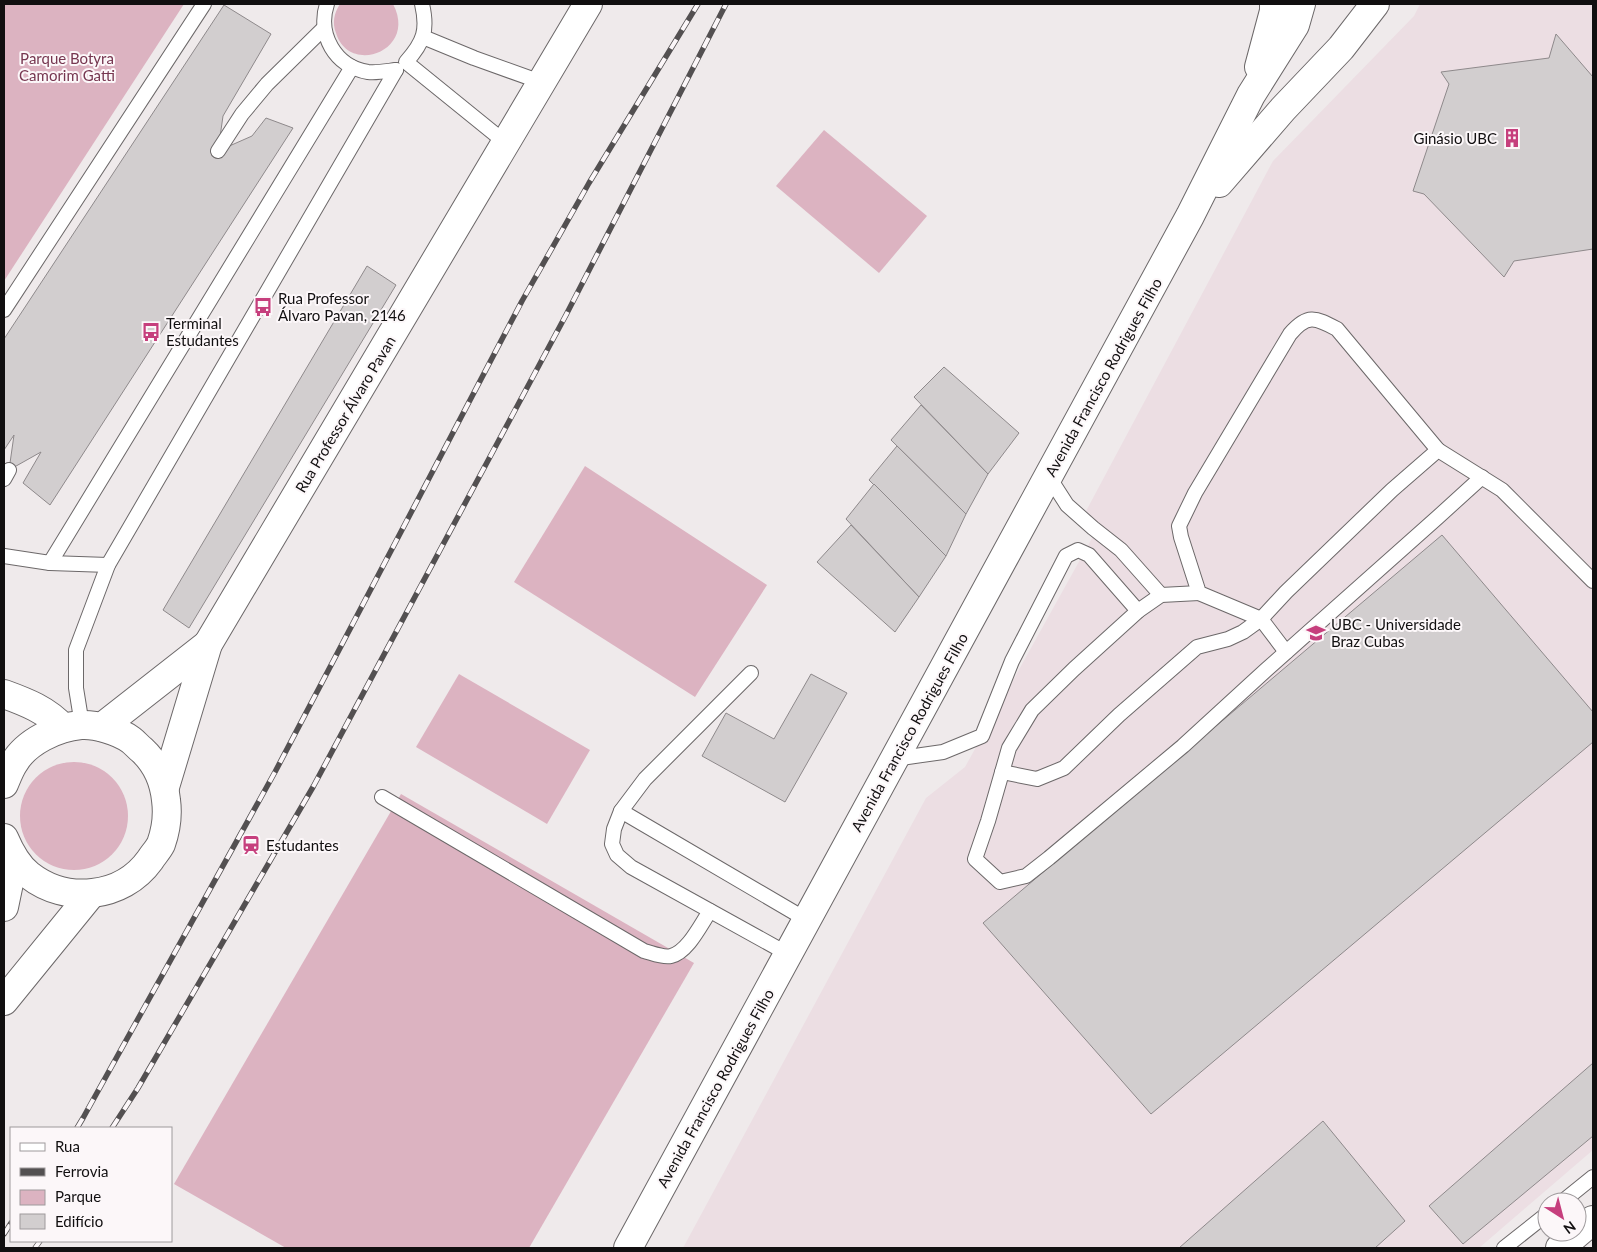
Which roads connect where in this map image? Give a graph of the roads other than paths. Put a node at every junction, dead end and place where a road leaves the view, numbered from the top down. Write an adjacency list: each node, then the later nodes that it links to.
1 (204, 4): 17 (lane)
2 (327, 4): 8 (lane)
3 (422, 4): 9 (lane)
4 (588, 4): 12 (main road, Rua Professor Álvaro Pavan)
5 (1274, 4): 13 (main road)
6 (1301, 4): 13 (main road, Avenida Francisco Rodrigues Filho)
7 (1375, 4): 16 (main road, Avenida Francisco Rodrigues Filho)
8 (324, 28): 11 (lane); 15 (lane)
9 (423, 37): 10 (lane); 12 (lane)
10 (401, 66): 11 (lane); 14 (lane); 23 (lane)
11 (352, 67): 22 (lane)
12 (541, 82): 14 (main road, Rua Professor Álvaro Pavan)
13 (1252, 95): 16 (main road, Avenida Francisco Rodrigues Filho)
14 (506, 144): 29 (main road, Rua Professor Álvaro Pavan)
15 (218, 151)
16 (1190, 216): 20 (main road, Avenida Francisco Rodrigues Filho)
17 (4, 310)
18 (1438, 450): 19 (lane); 25 (lane); 28 (lane)
19 (1482, 476): 24 (lane); 30 (lane)
20 (1048, 477): 26 (lane); 34 (main road, Avenida Francisco Rodrigues Filho)
21 (4, 556): 22 (lane)
22 (50, 563): 23 (lane)
23 (108, 564): 33 (lane)
24 (1593, 580)
25 (1199, 593): 26 (lane); 28 (lane)
26 (1161, 595): 27 (lane)
27 (1138, 611): 34 (lane); 35 (lane)
28 (1261, 619): 30 (lane); 35 (lane)
29 (208, 644): 33 (main road, Rua Professor Álvaro Pavan); 37 (main road, Rua Professor Álvaro Pavan)
30 (1286, 652): 35 (lane)
31 (751, 673): 39 (lane)
32 (4, 694): 33 (main road)
33 (82, 727): 36 (main road, Rua Professor Álvaro Pavan); 37 (main road)
34 (894, 759): 44 (main road, Avenida Francisco Rodrigues Filho)
35 (1002, 772)
36 (4, 784)
37 (165, 787): 41 (main road)
38 (382, 797): 43 (lane)
39 (621, 811): 43 (lane); 44 (lane)
40 (9, 848): 41 (main road); 42 (main road)
41 (90, 894): 46 (main road)
42 (4, 907)
43 (710, 911): 45 (lane)
44 (807, 920): 45 (main road, Avenida Francisco Rodrigues Filho)
45 (788, 954): 51 (main road, Avenida Francisco Rodrigues Filho)
46 (4, 1001)
47 (1593, 1177): 48 (lane)
48 (1574, 1192)
49 (1593, 1220): 53 (main road)
50 (1537, 1222): 52 (lane)
51 (628, 1248)
52 (1504, 1248)
53 (1560, 1248)

